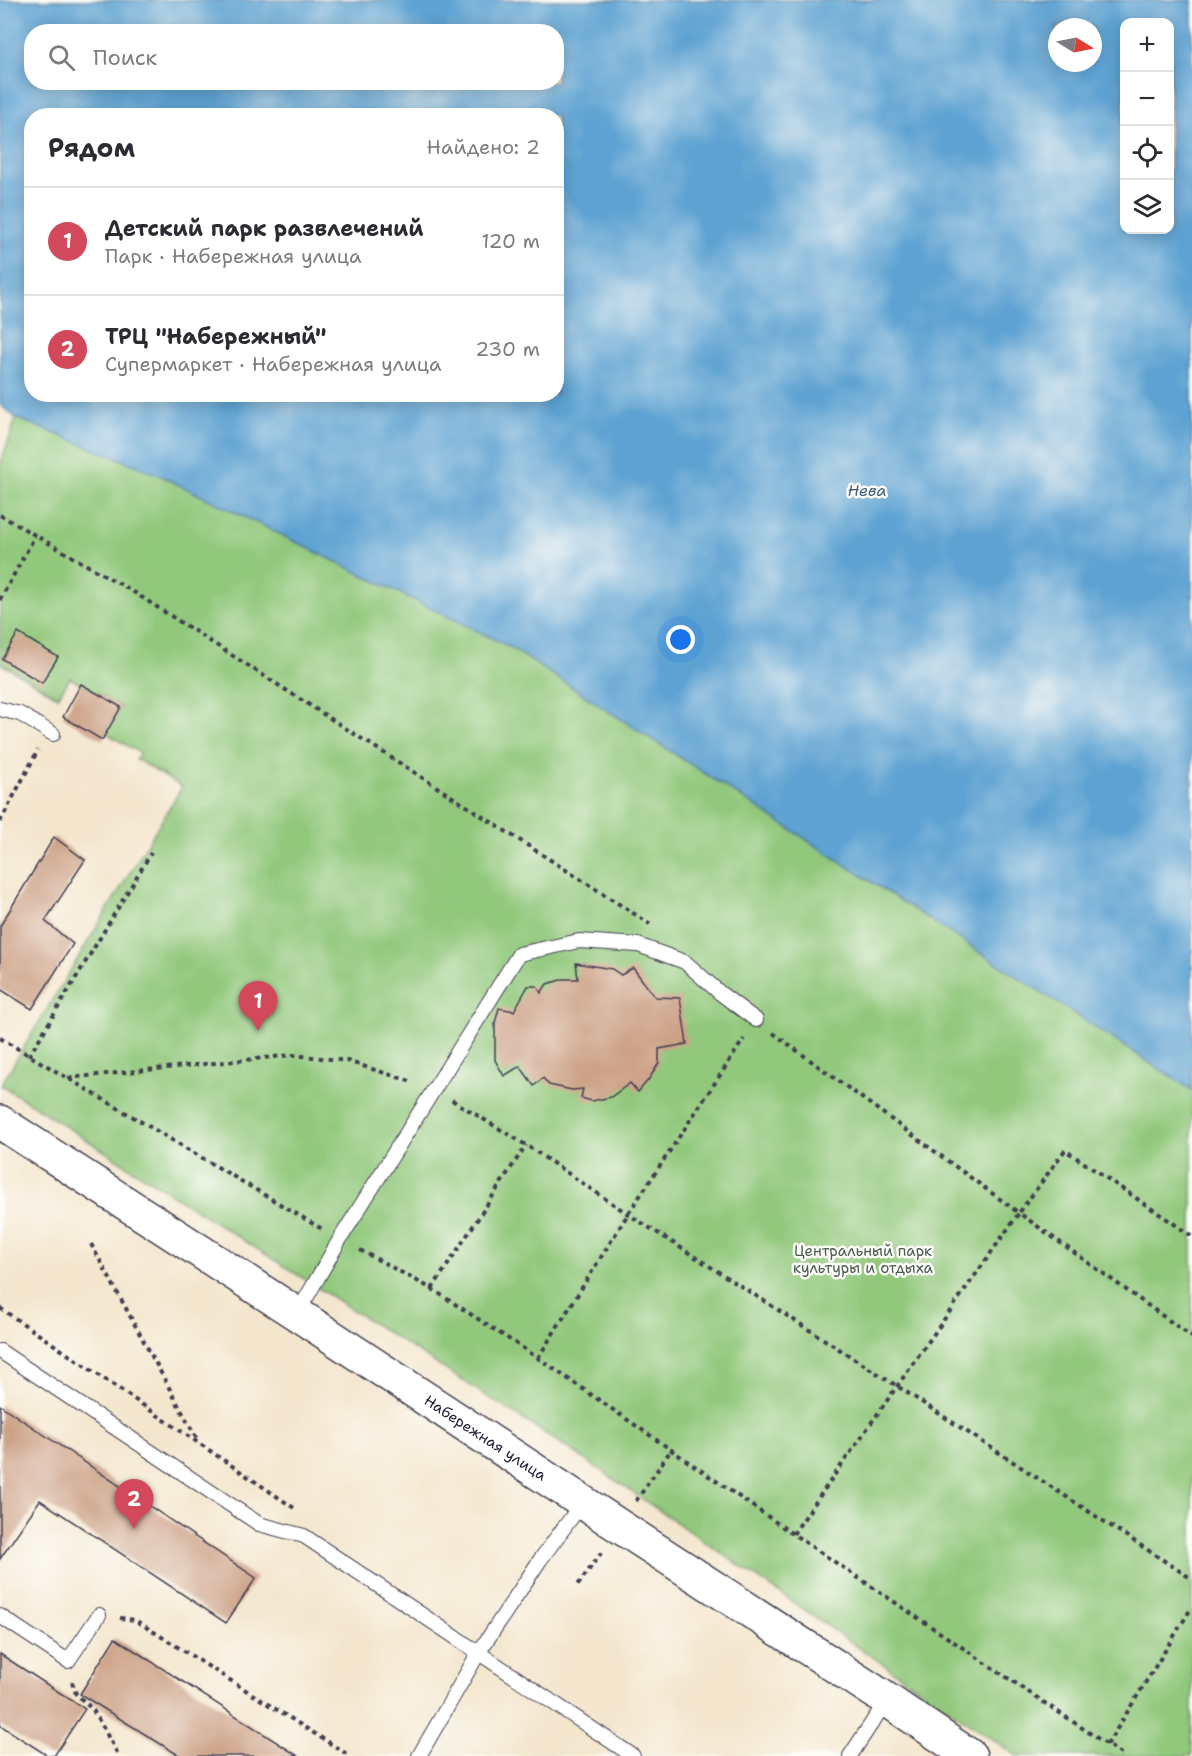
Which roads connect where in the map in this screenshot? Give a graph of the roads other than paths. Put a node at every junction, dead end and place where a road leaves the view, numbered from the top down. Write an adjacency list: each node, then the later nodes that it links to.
1 (0, 709): 2 (lane)
2 (51, 732)
3 (756, 1020): 5 (lane)
4 (0, 1122): 5 (main road, Набережная улица)
5 (297, 1314): 7 (main road, Набережная улица)
6 (0, 1351): 10 (lane)
7 (584, 1502): 10 (lane); 11 (main road, Набережная улица)
8 (99, 1615): 9 (lane)
9 (0, 1616)
10 (479, 1652): 12 (lane); 13 (lane)
11 (887, 1700): 14 (lane); 15 (main road, Набережная улица)
12 (418, 1756)
13 (633, 1756)
14 (850, 1756)
15 (970, 1756)

